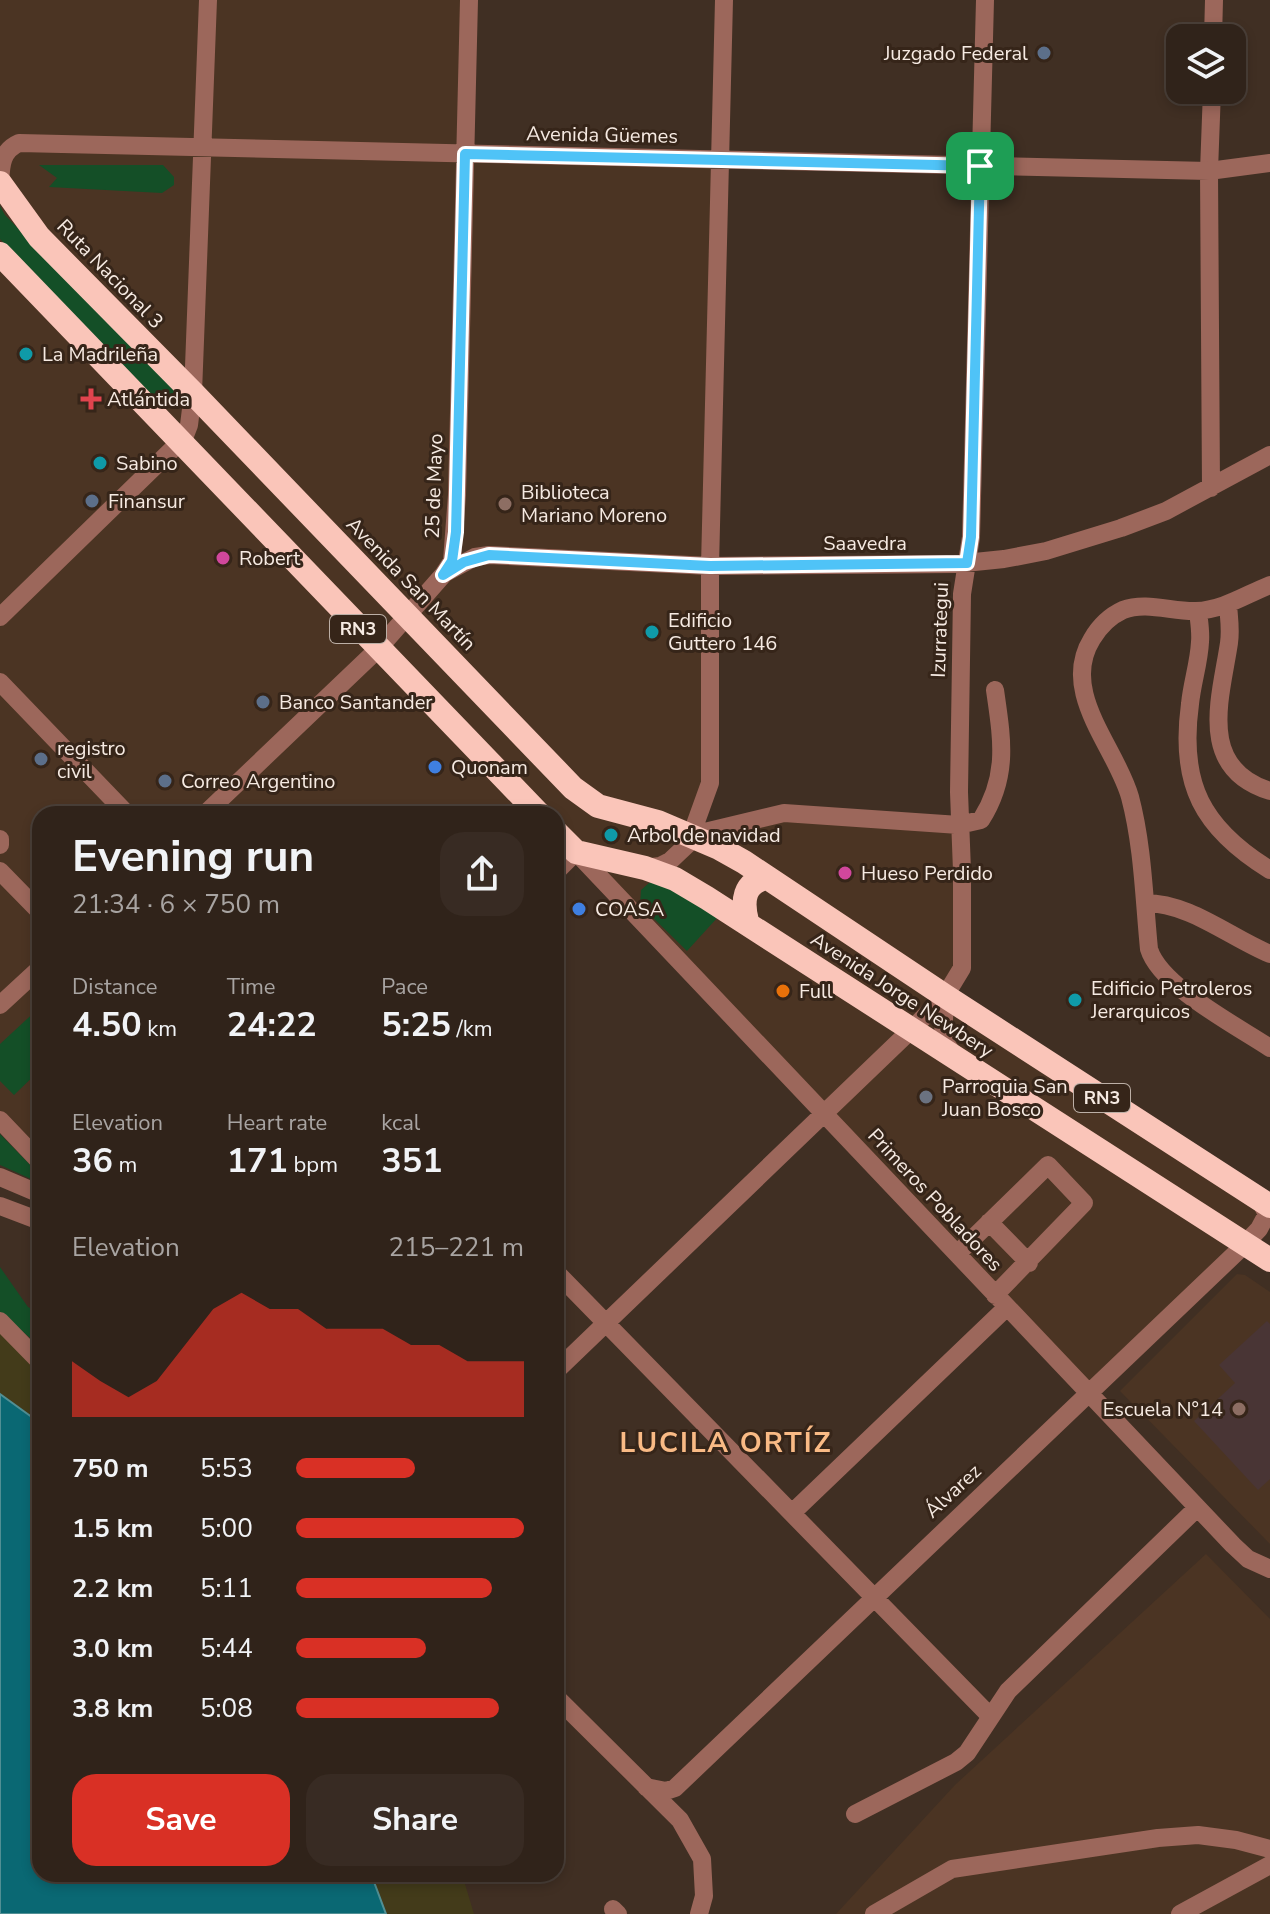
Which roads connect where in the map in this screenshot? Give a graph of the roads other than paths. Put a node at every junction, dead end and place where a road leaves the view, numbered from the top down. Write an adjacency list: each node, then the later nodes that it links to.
1 (208, 0): 8 (street)
2 (469, 0): 9 (street, 25 de Mayo)
3 (724, 0): 10 (street)
4 (985, 0): 12 (street, Izurrategui)
5 (1214, 0): 6 (street)
6 (1213, 24)
7 (1211, 104): 14 (street)
8 (203, 146): 9 (street, Avenida Güemes); 16 (street, Avenida Güemes); 18 (street)
9 (465, 154): 10 (street, Avenida Güemes); 24 (street, 25 de Mayo)
10 (720, 159): 12 (street, Avenida Güemes); 23 (street)
11 (1270, 163): 13 (street, Avenida Güemes)
12 (980, 166): 14 (street, Avenida Güemes); 22 (street, Izurrategui)
13 (1232, 168): 14 (street, Avenida Güemes); 15 (street, Avenida Güemes)
14 (1209, 171): 21 (street)
15 (1270, 173)
16 (0, 183): 18 (highway, Ruta Nacional 3 / RN3)
17 (0, 254): 19 (highway, RN3)
18 (193, 393): 19 (street); 28 (highway, Avenida San Martín / RN3)
19 (180, 442): 29 (street); 30 (highway, RN3)
20 (1270, 455): 21 (street, Saavedra)
21 (1211, 488): 22 (street, Saavedra)
22 (967, 563): 23 (street, Saavedra); 38 (street, Izurrategui)
23 (710, 566): 24 (street, Saavedra); 39 (street)
24 (443, 575): 28 (street, 25 de Mayo)
25 (1270, 585): 26 (street)
26 (1228, 605): 27 (street); 33 (street)
27 (1198, 611): 46 (street); 49 (street)
28 (408, 615): 30 (street, 25 de Mayo); 37 (highway, Avenida San Martín / RN3)
29 (0, 617)
30 (378, 649): 35 (street, 25 de Mayo); 36 (highway, RN3)
31 (0, 682): 34 (street)
32 (995, 690): 38 (street)
33 (1270, 791)
34 (119, 806)
35 (213, 806)
36 (531, 806)
37 (598, 806): 39 (highway, Avenida Jorge Newbery / RN3)
38 (959, 825): 39 (street); 54 (street, Izurrategui)
39 (692, 835): 45 (street); 48 (highway, Avenida Jorge Newbery / RN3)
40 (0, 839): 42 (street)
41 (564, 840): 43 (highway)
42 (0, 845)
43 (576, 852): 44 (street); 45 (highway, Avenida Jorge Newbery / RN3); 59 (street, Primeros Pobladores)
44 (564, 864)
45 (645, 868): 51 (highway, Avenida Jorge Newbery / RN3)
46 (1270, 870)
47 (0, 871): 50 (street)
48 (767, 878): 51 (highway); 54 (highway, Avenida Jorge Newbery / RN3)
49 (1145, 903): 52 (street); 57 (street)
50 (32, 904)
51 (747, 921): 56 (highway, Avenida Jorge Newbery / RN3)
52 (1270, 954)
53 (32, 975): 55 (street)
54 (945, 996): 56 (street, Izurrategui); 58 (street, Izurrategui); 64 (highway, Avenida Jorge Newbery / RN3)
55 (0, 1005)
56 (912, 1029): 58 (highway, Avenida Jorge Newbery / RN3); 59 (street, Izurrategui)
57 (1270, 1048)
58 (960, 1061): 68 (highway, Avenida Jorge Newbery / RN3)
59 (825, 1114): 69 (street, Primeros Pobladores); 75 (street, Izurrategui)
60 (0, 1120): 61 (street)
61 (32, 1149)
62 (0, 1177): 63 (street)
63 (32, 1191)
64 (1264, 1203): 68 (street, Álvarez)
65 (0, 1206): 66 (street)
66 (32, 1218)
67 (989, 1222): 69 (street); 71 (street); 71 (street)
68 (1245, 1244): 70 (highway, Avenida Jorge Newbery / RN3); 78 (street, Álvarez)
69 (957, 1254): 73 (street, Primeros Pobladores)
70 (1270, 1260)
71 (1029, 1263): 73 (street)
72 (564, 1281): 75 (street)
73 (1001, 1302): 78 (street, Primeros Pobladores); 80 (street)
74 (0, 1321): 76 (street)
75 (604, 1324): 77 (street, Izurrategui); 80 (street)
76 (32, 1354)
77 (564, 1363)
78 (1089, 1393): 79 (street, Primeros Pobladores); 82 (street, Álvarez)
79 (1197, 1508): 81 (street, Primeros Pobladores); 84 (street)
80 (792, 1513): 82 (street)
81 (1270, 1569)
82 (873, 1597): 84 (street); 85 (street, Álvarez)
83 (564, 1705): 85 (street)
84 (990, 1716): 86 (street)
85 (646, 1787): 89 (street)
86 (855, 1814)
87 (1270, 1849): 90 (street)
88 (1270, 1865): 91 (street)
89 (699, 1914)
90 (874, 1914)
91 (1180, 1914)

